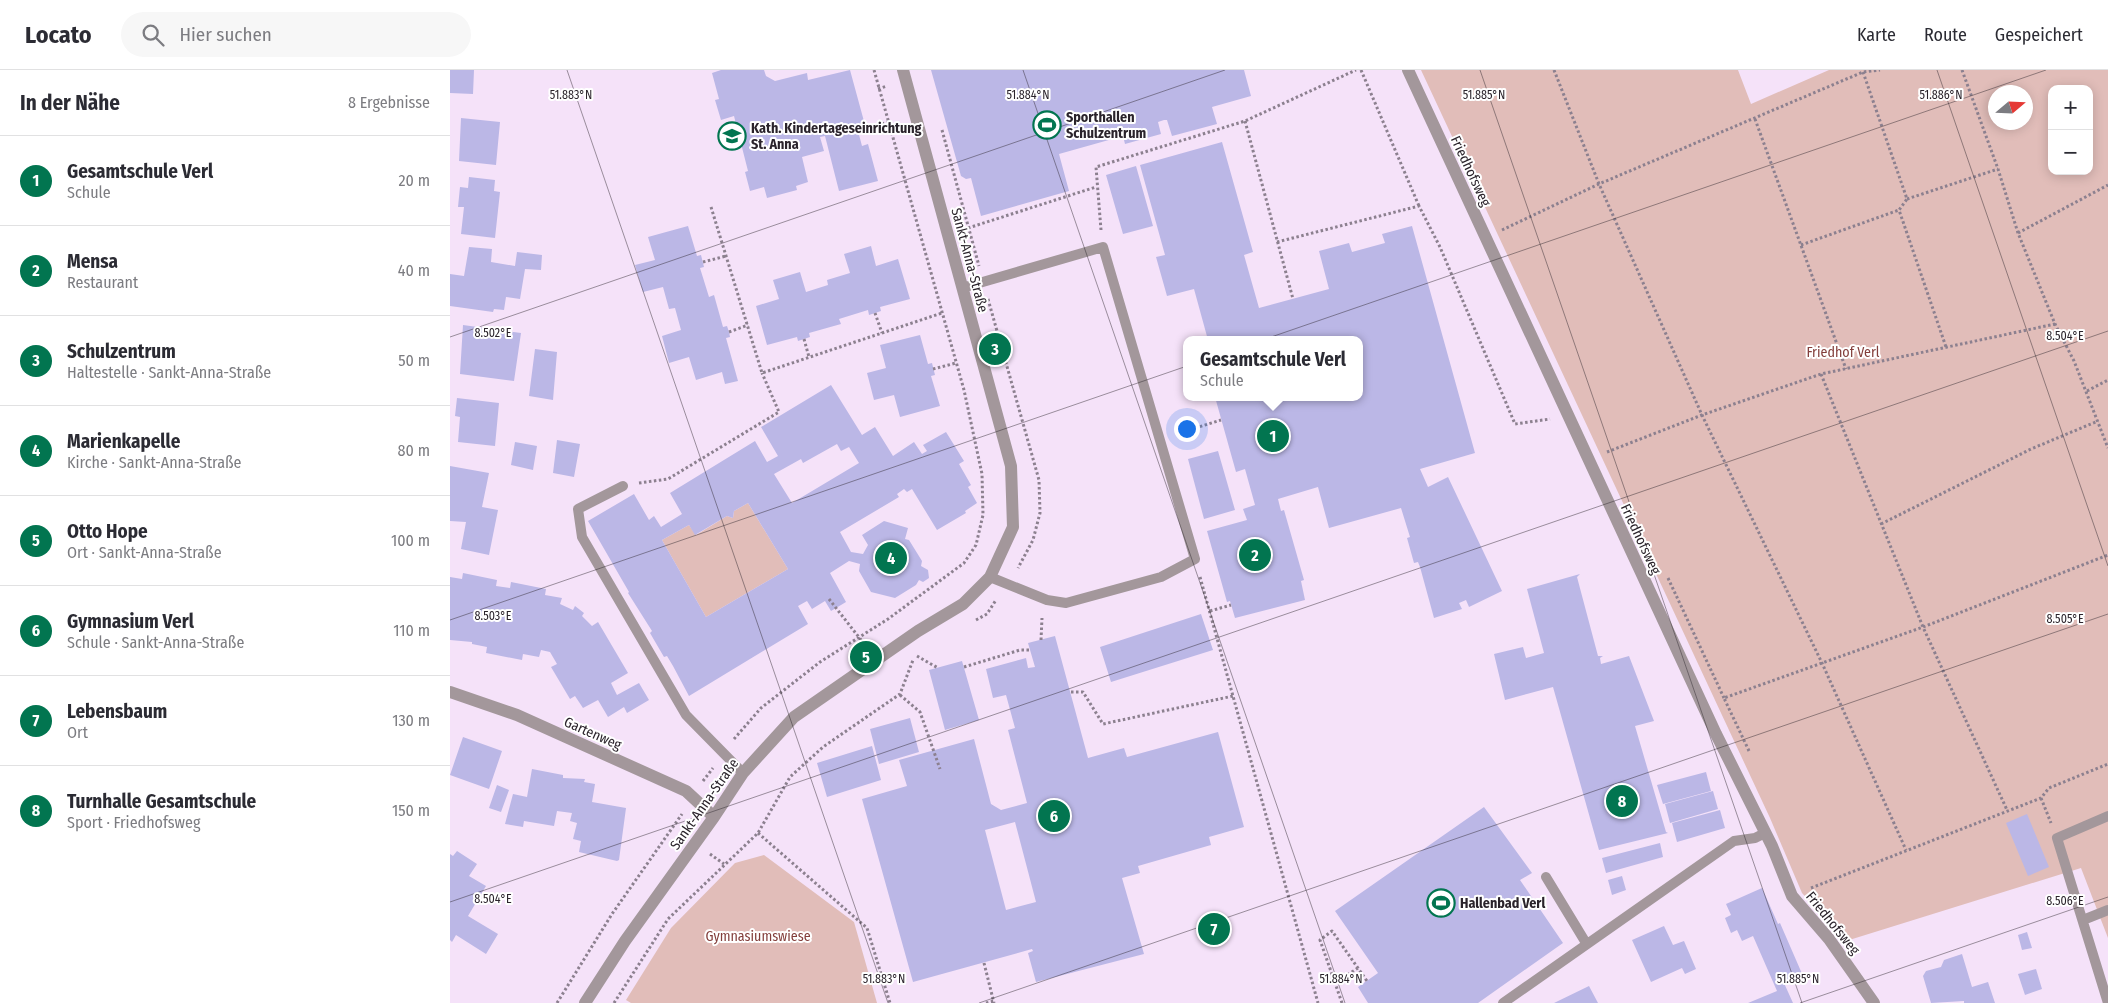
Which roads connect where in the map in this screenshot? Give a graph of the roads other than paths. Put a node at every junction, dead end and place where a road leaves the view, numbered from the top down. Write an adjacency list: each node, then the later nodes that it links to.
1 (1408, 70): 10 (street, Friedhofsweg)
2 (905, 76): 3 (street, Sankt-Anna-Straße)
3 (962, 288): 5 (street, Sankt-Anna-Straße); 5 (lane)
4 (623, 486): 7 (lane)
5 (990, 577): 7 (street, Sankt-Anna-Straße)
6 (450, 692): 9 (street, Gartenweg)
7 (742, 773): 9 (street, Sankt-Anna-Straße)
8 (2108, 816): 13 (lane)
9 (714, 817): 15 (street, Sankt-Anna-Straße)
10 (1765, 833): 14 (lane); 17 (street, Friedhofsweg)
11 (1546, 877): 14 (lane)
12 (2108, 910): 13 (lane)
13 (2083, 920): 18 (lane)
14 (1586, 943): 16 (lane)
15 (585, 1003)
16 (1503, 1003)
17 (1874, 1003)
18 (2108, 1003)

